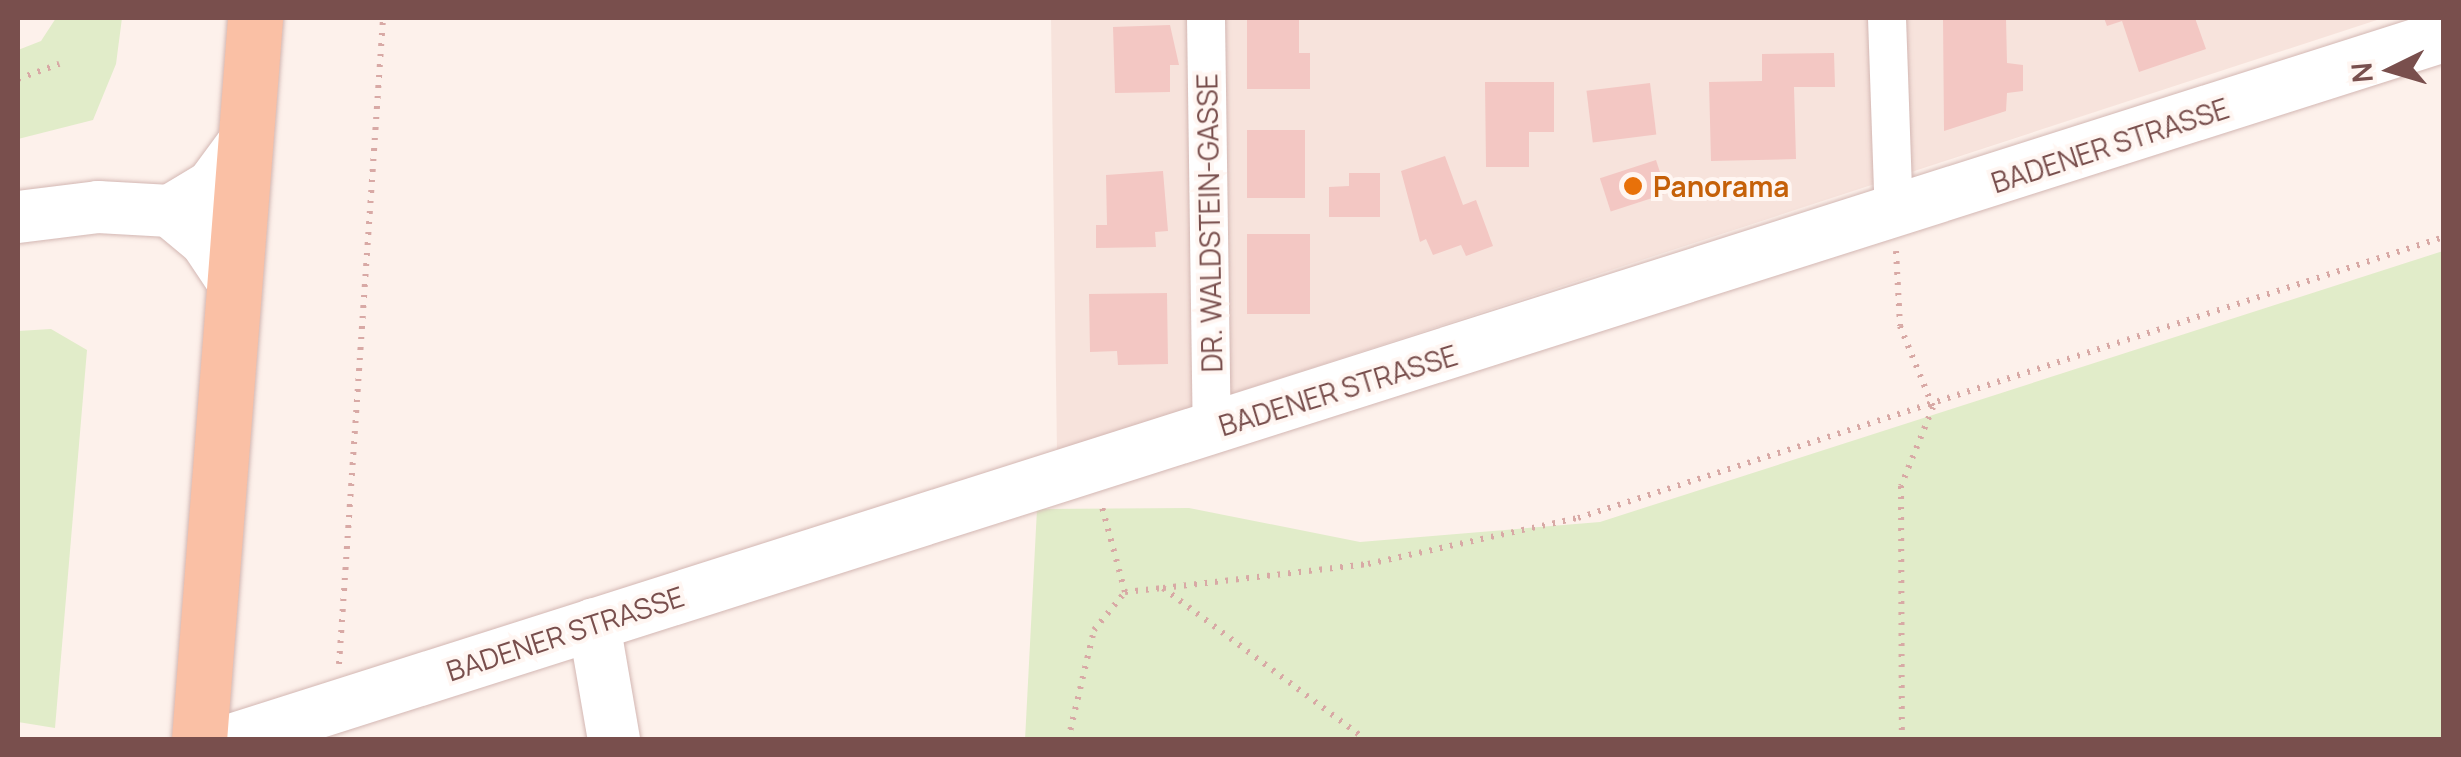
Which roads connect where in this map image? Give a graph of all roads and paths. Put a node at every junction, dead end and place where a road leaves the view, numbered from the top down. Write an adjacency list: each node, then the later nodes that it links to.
1 (255, 18): 8 (main road)
2 (383, 18): 20 (path)
3 (1206, 18): 15 (street, DR. WALDSTEIN-GASSE)
4 (1887, 18): 10 (street)
5 (2444, 36): 10 (street, BADENER STRASSE)
6 (59, 64): 7 (path)
7 (18, 79)
8 (245, 141): 9 (street); 13 (main road)
9 (170, 211): 11 (street); 13 (street)
10 (1894, 215): 14 (path); 15 (street, BADENER STRASSE)
11 (18, 217)
12 (2444, 237): 14 (path)
13 (234, 283): 21 (main road)
14 (1933, 407): 17 (path); 26 (path)
15 (1212, 429): 16 (street, BADENER STRASSE)
16 (1091, 468): 18 (path); 19 (street, BADENER STRASSE)
17 (1162, 588): 18 (path); 25 (path)
18 (1125, 592): 24 (path)
19 (594, 624): 20 (street, BADENER STRASSE); 23 (street)
20 (328, 708): 22 (street, BADENER STRASSE)
21 (200, 740)
22 (231, 740)
23 (614, 740)
24 (1068, 740)
25 (1366, 740)
26 (1902, 740)

